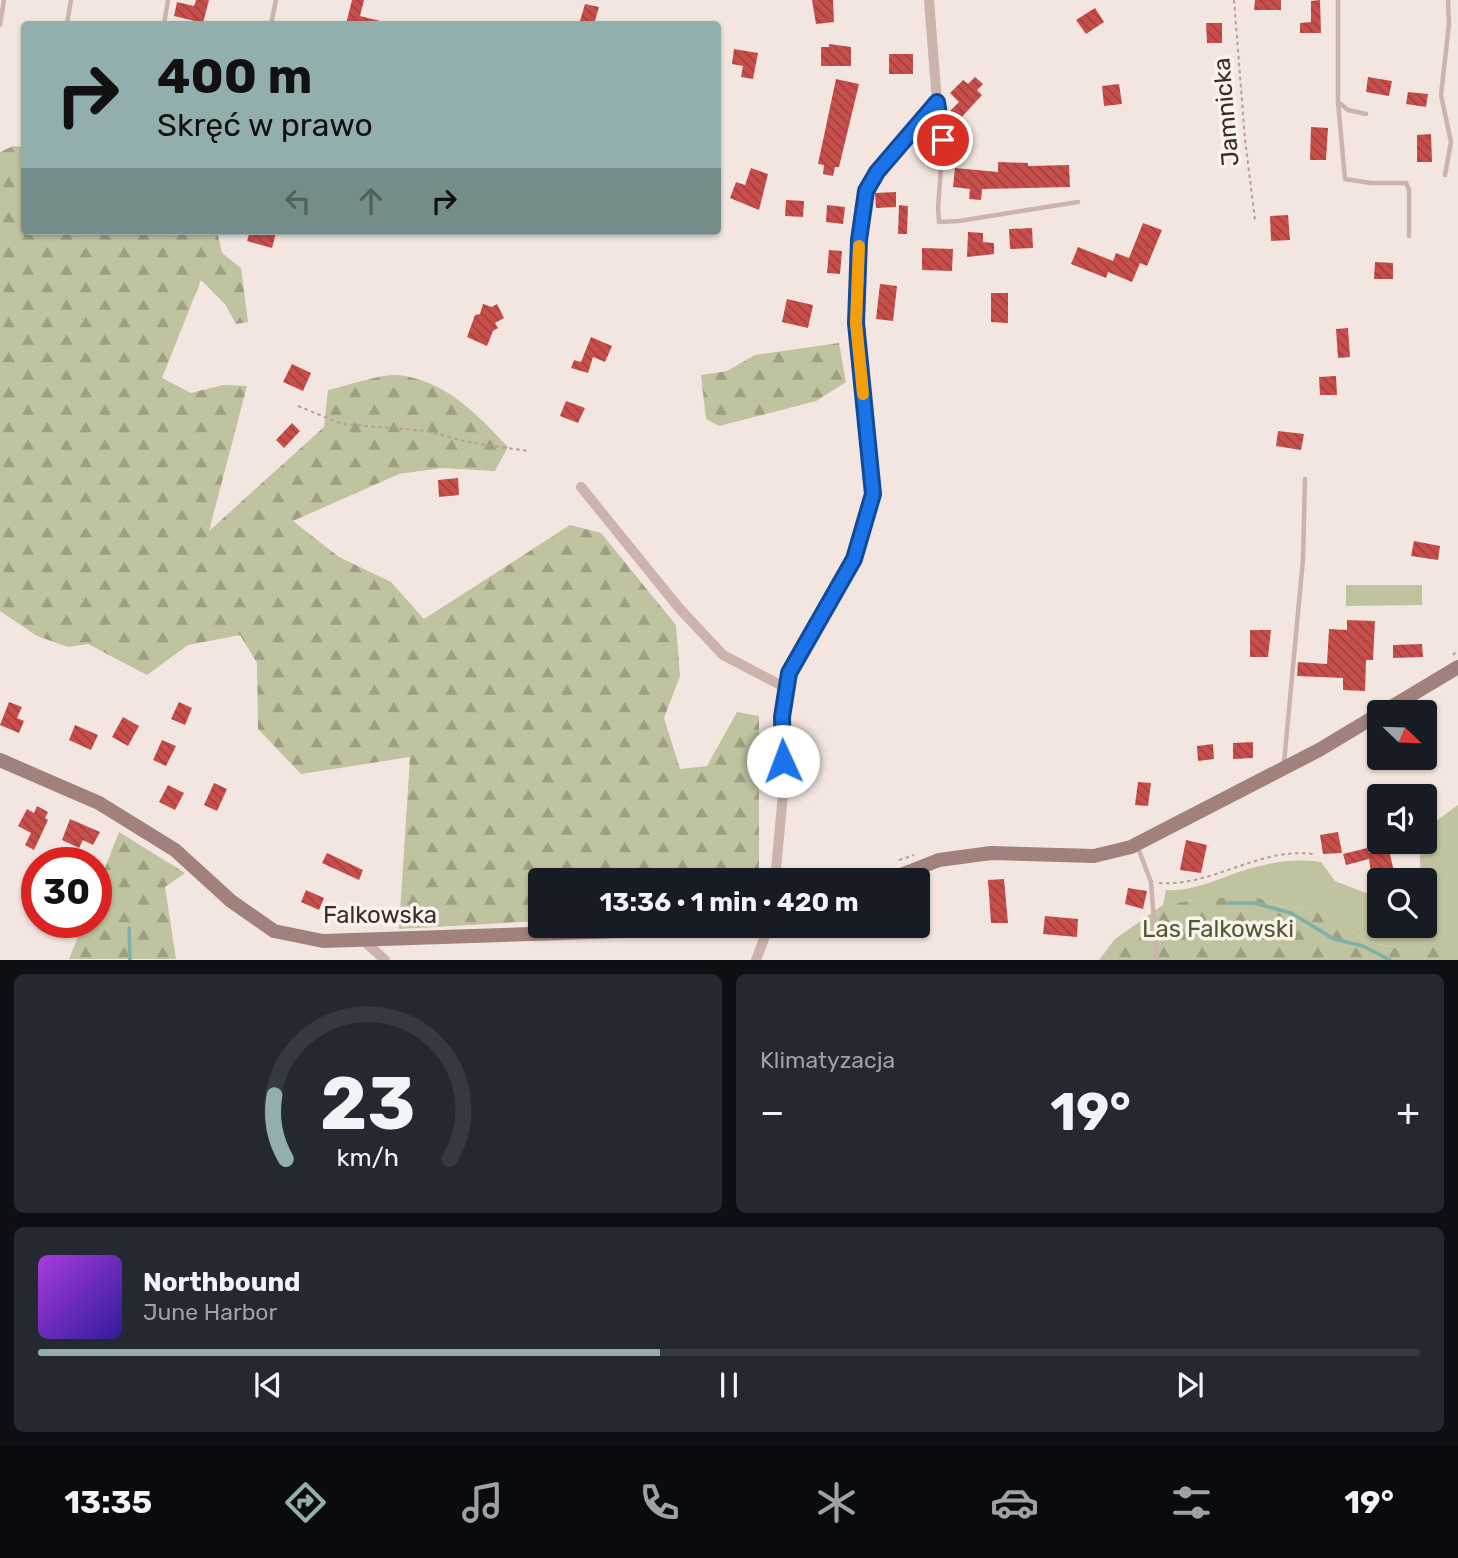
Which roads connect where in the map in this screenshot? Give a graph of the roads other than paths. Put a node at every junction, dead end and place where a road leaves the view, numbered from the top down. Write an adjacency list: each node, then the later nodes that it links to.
1 (4, 0): 11 (lane)
2 (71, 0): 8 (lane)
3 (168, 0): 9 (lane)
4 (276, 0): 10 (lane)
5 (929, 0): 12 (street)
6 (1338, 0): 13 (lane)
7 (1448, 0): 15 (lane)
8 (68, 21)
9 (164, 21)
10 (272, 21)
11 (0, 25)
12 (937, 102): 16 (lane); 21 (street)
13 (1338, 102): 14 (lane); 17 (lane)
14 (1366, 114)
15 (1445, 175)
16 (1078, 202)
17 (1409, 236)
18 (1305, 479): 25 (lane)
19 (581, 487): 21 (street)
20 (1458, 667): 22 (street)
21 (786, 688): 27 (street)
22 (1403, 700)
23 (1367, 721): 25 (street)
24 (0, 760): 31 (street, Falkowska)
25 (1284, 767): 26 (street)
26 (1137, 844): 28 (street); 34 (lane)
27 (776, 868)
28 (919, 868)
29 (528, 934): 31 (street, Falkowska)
30 (765, 938): 33 (street)
31 (363, 940): 32 (street)
32 (384, 960)
33 (757, 960)
34 (1157, 960)

